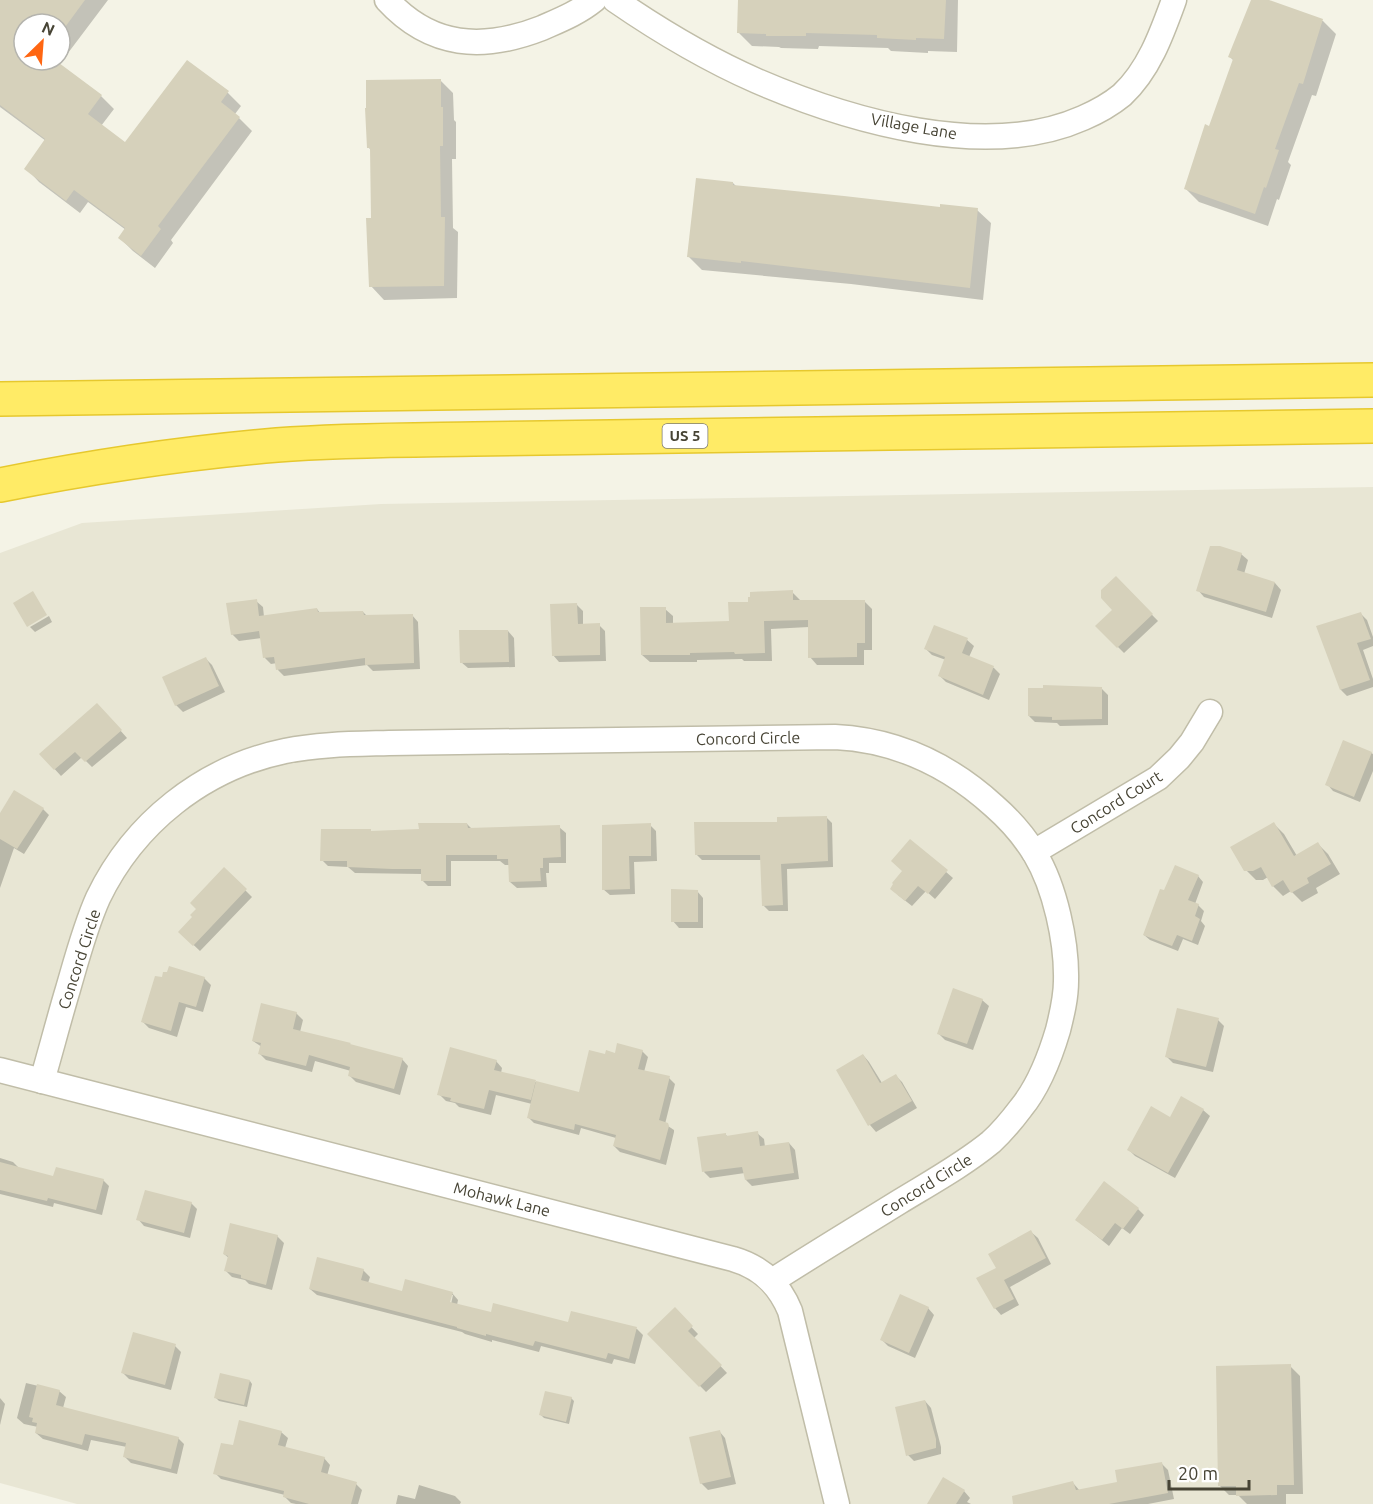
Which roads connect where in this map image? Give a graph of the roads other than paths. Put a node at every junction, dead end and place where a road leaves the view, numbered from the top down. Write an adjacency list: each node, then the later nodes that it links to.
1 (387, 0): 2 (street)
2 (594, 0)
3 (615, 0): 4 (street, Village Lane)
4 (1174, 0)
5 (1373, 380): 6 (highway)
6 (0, 399)
7 (1373, 426): 8 (highway, US 5)
8 (0, 484)
9 (1210, 712): 10 (street, Concord Court)
10 (1034, 852): 12 (street, Concord Circle); 13 (street, Concord Circle)
11 (0, 1070): 12 (street, Mohawk Lane)
12 (42, 1081): 13 (street, Mohawk Lane)
13 (772, 1281): 14 (street, Mohawk Lane)
14 (837, 1504)

